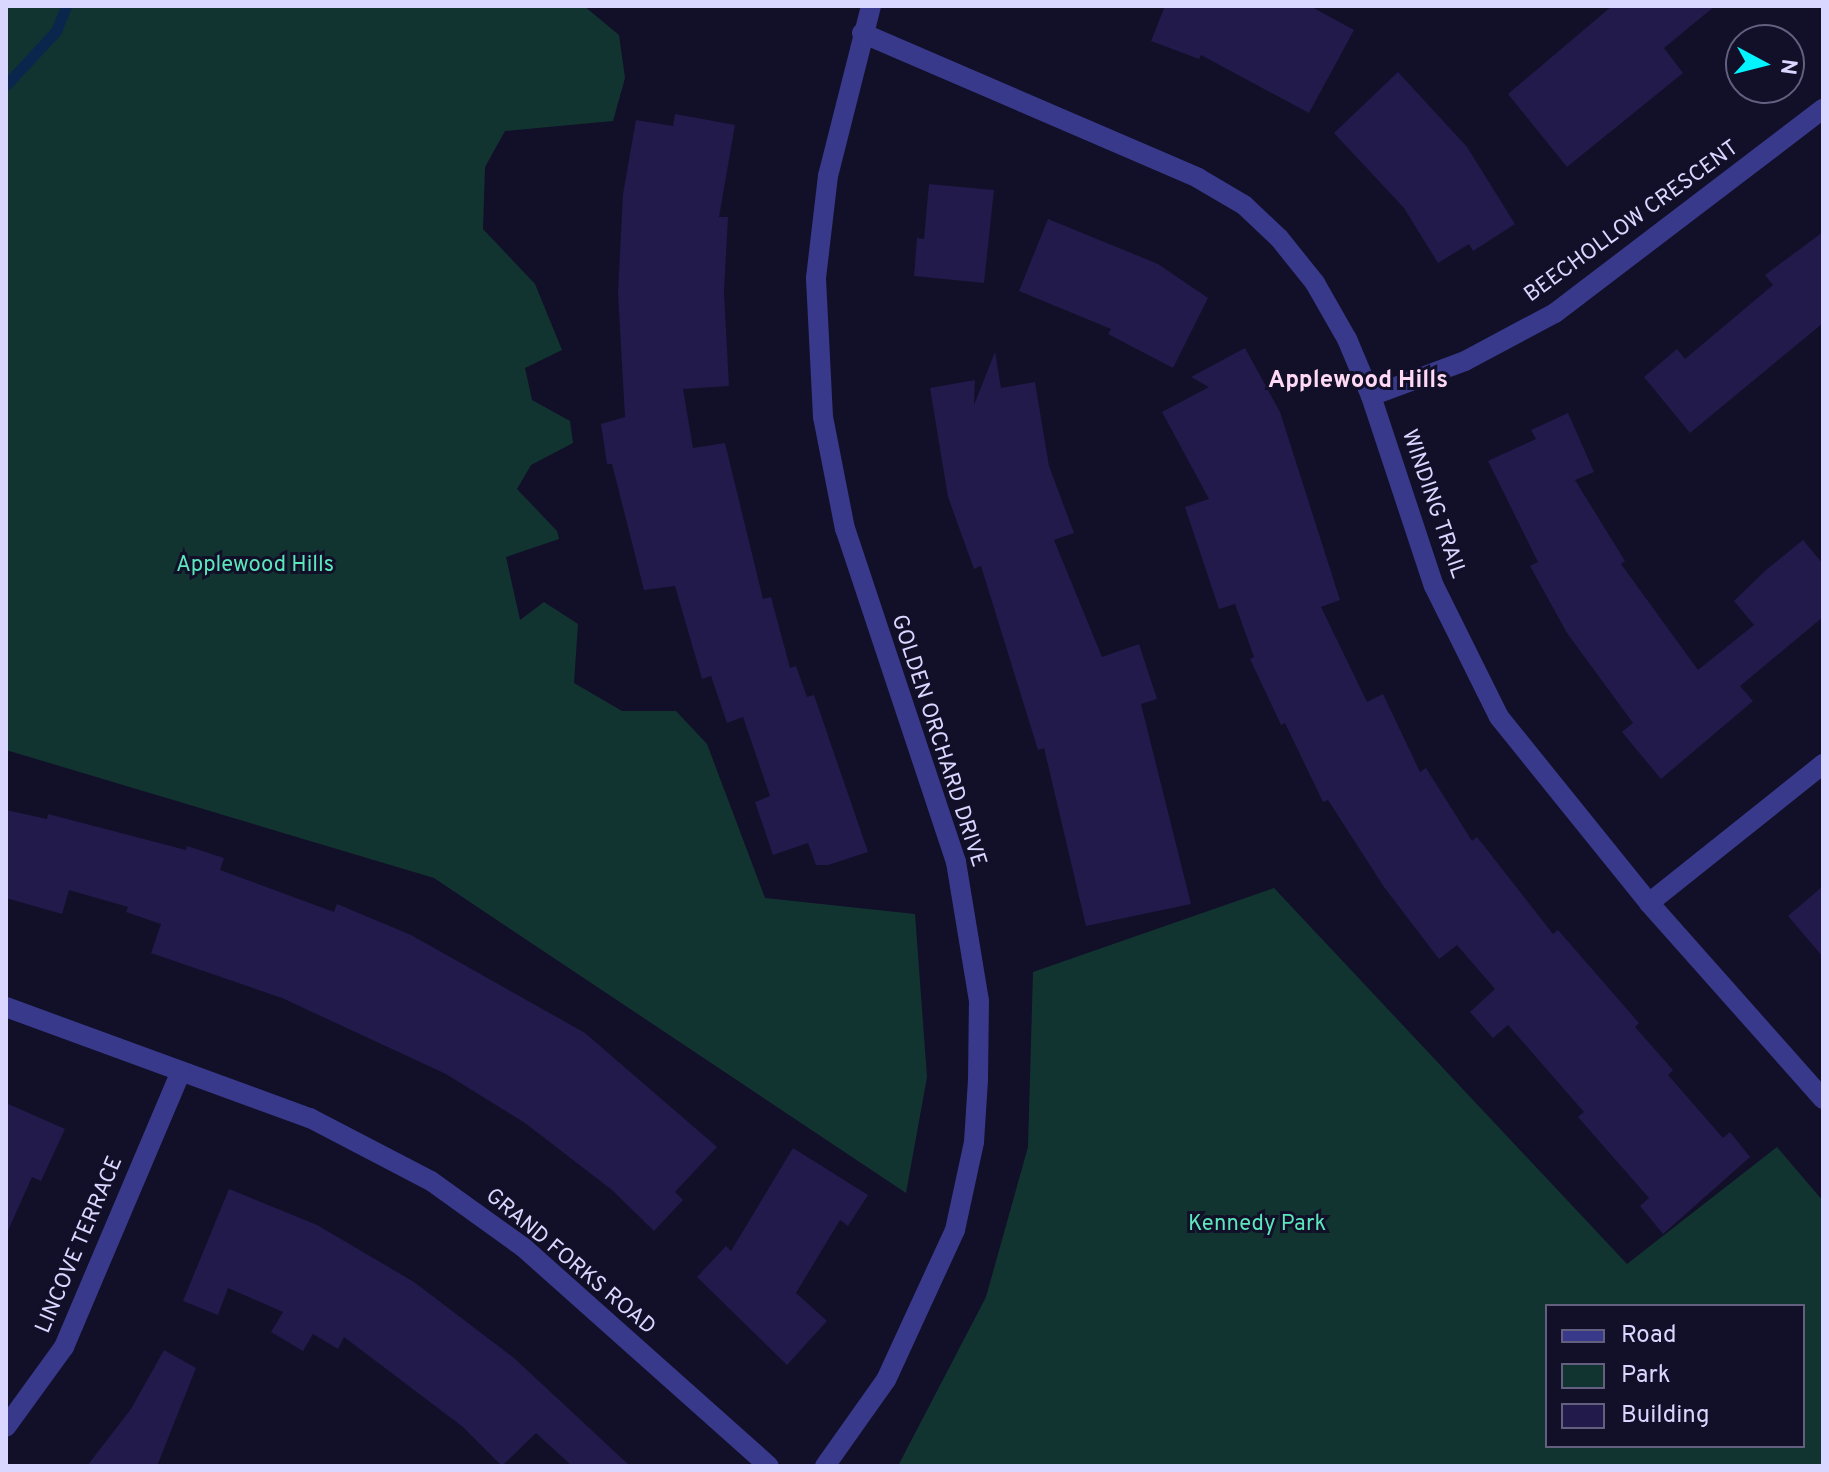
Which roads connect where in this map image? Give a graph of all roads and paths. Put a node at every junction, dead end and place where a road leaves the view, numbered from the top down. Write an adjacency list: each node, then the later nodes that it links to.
1 (871, 6): 2 (street, GOLDEN ORCHARD DRIVE)
2 (862, 33): 4 (street, WINDING TRAIL); 12 (street, GOLDEN ORCHARD DRIVE)
3 (1823, 109): 4 (street, BEECHOLLOW CRESCENT)
4 (1371, 396): 6 (street, WINDING TRAIL)
5 (1823, 764): 6 (street)
6 (1649, 903): 9 (street, WINDING TRAIL)
7 (6, 1007): 8 (street, GRAND FORKS ROAD)
8 (181, 1072): 10 (street, LINCOVE TERRACE); 11 (street, GRAND FORKS ROAD)
9 (1823, 1099)
10 (6, 1427)
11 (769, 1466)
12 (825, 1466)

